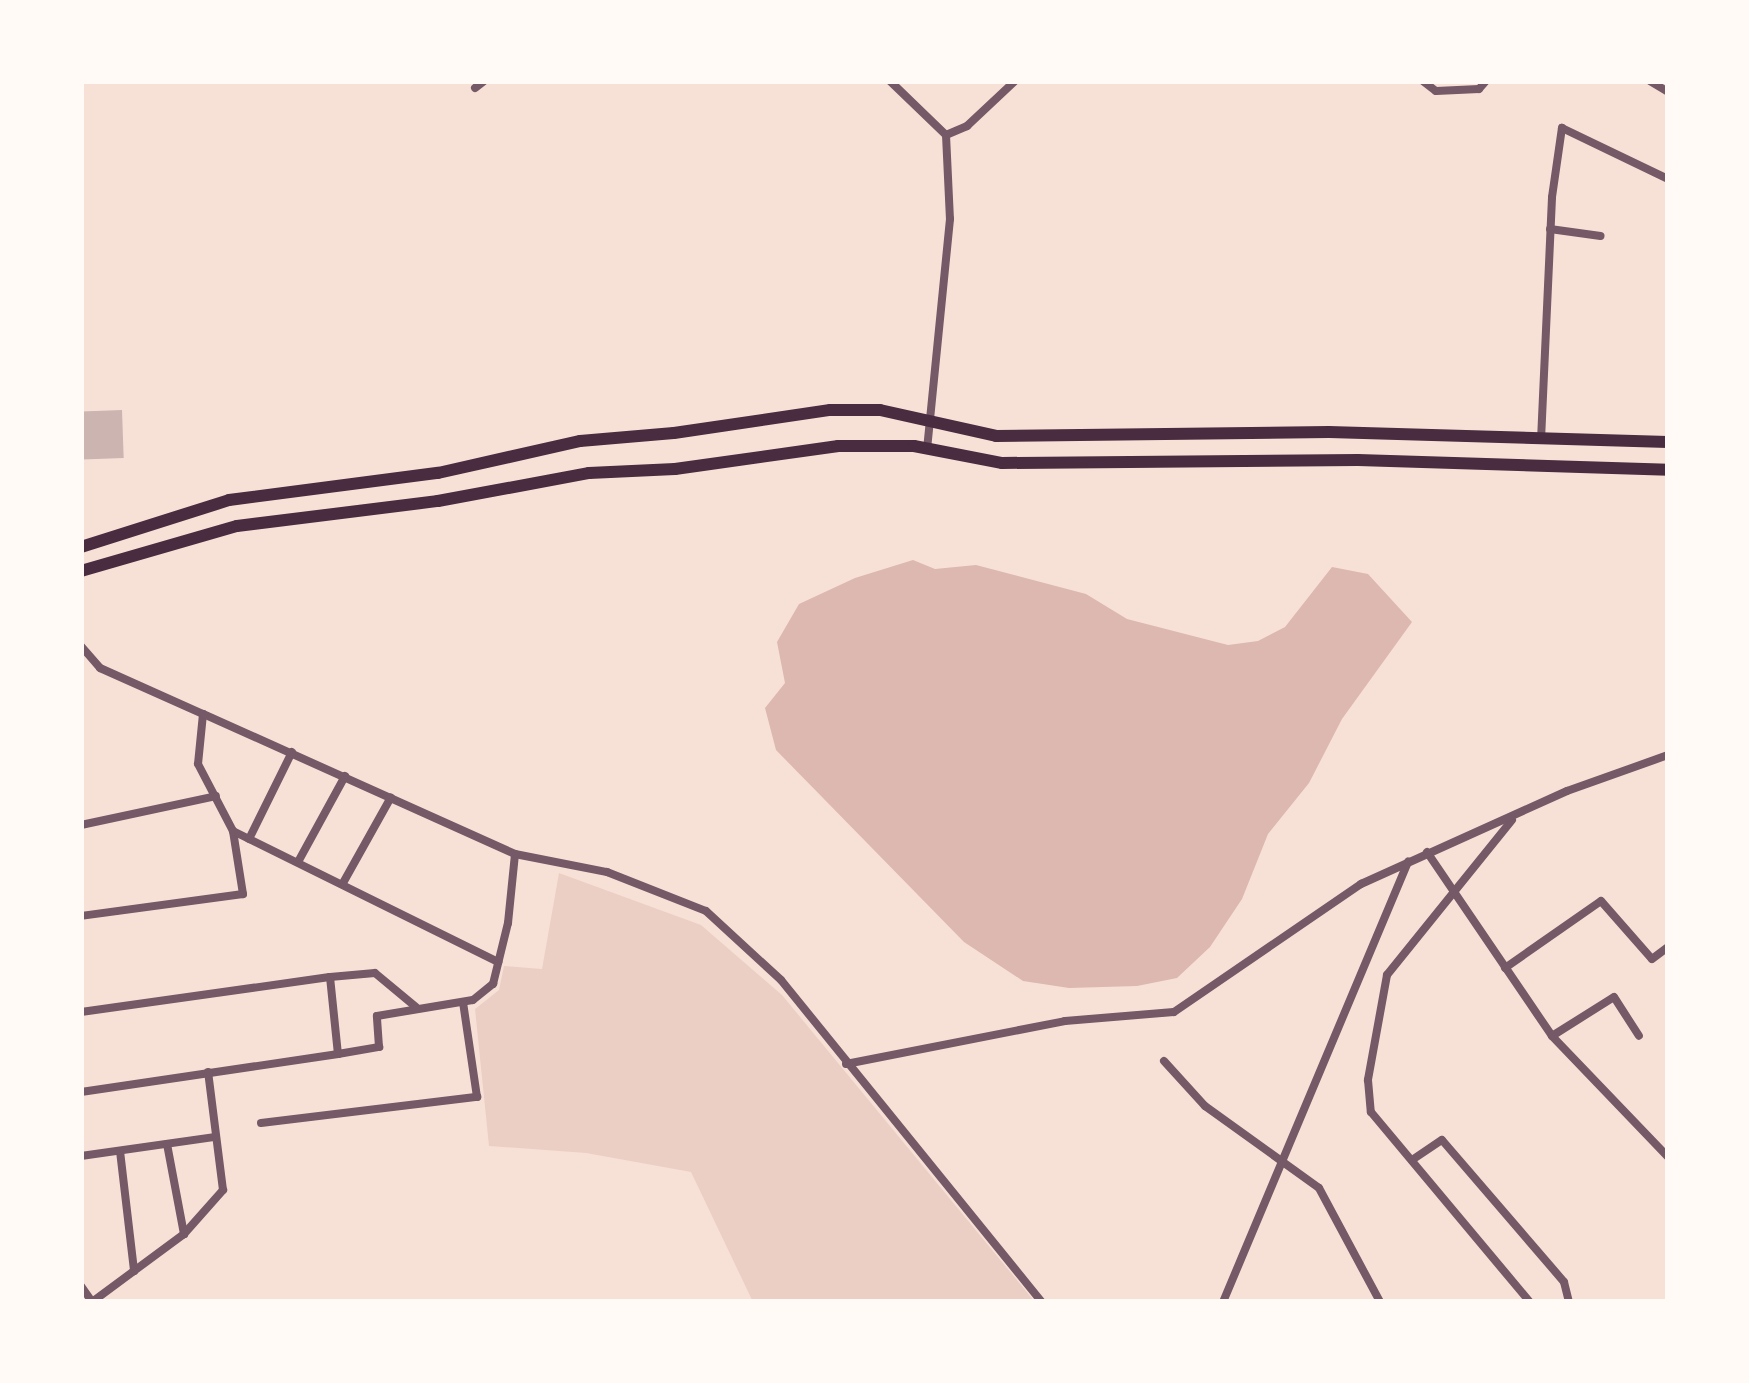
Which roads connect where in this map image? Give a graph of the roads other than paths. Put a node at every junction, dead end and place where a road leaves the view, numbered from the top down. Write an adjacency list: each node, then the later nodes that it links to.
1 (890, 81): 7 (street)
2 (1015, 81): 7 (street)
3 (1423, 81): 4 (street)
4 (1486, 81)
5 (1650, 81): 6 (street)
6 (1668, 92)
7 (946, 135): 11 (street)
8 (1668, 178): 9 (street)
9 (1550, 229): 10 (street); 12 (street)
10 (1601, 236)
11 (932, 424): 12 (main road); 14 (street); 16 (main road)
12 (1541, 440): 13 (main road)
13 (1668, 442)
14 (927, 448): 15 (main road); 17 (main road)
15 (1668, 470)
16 (81, 548)
17 (81, 571)
18 (81, 646): 19 (street)
19 (203, 714): 20 (street); 23 (street)
20 (292, 752): 22 (street); 28 (street)
21 (1668, 755): 25 (street)
22 (345, 776): 24 (street); 32 (street)
23 (216, 796): 26 (street); 27 (street)
24 (391, 796): 30 (street); 33 (street)
25 (1517, 815): 29 (street); 34 (street)
26 (81, 825)
27 (233, 831): 28 (street); 35 (street)
28 (249, 839): 32 (street)
29 (1427, 852): 31 (street); 34 (street)
30 (515, 854): 37 (street); 47 (street)
31 (1408, 860): 47 (street); 57 (street)
32 (298, 862): 33 (street)
33 (343, 883): 37 (street)
34 (1452, 889): 38 (street); 56 (street)
35 (81, 916)
36 (1668, 946): 38 (street)
37 (498, 962): 40 (street)
38 (1505, 968): 43 (street)
39 (330, 977): 41 (street); 42 (street); 45 (street)
40 (463, 1002): 41 (street); 50 (street)
41 (416, 1007): 45 (street)
42 (81, 1012)
43 (1552, 1036): 44 (street); 55 (street)
44 (1639, 1036)
45 (338, 1054): 48 (street)
46 (1164, 1061): 57 (street)
47 (846, 1064): 61 (street)
48 (208, 1072): 49 (street); 51 (street)
49 (81, 1092)
50 (261, 1123)
51 (214, 1137): 52 (street); 58 (street)
52 (167, 1144): 53 (street); 58 (street)
53 (120, 1150): 54 (street); 59 (street)
54 (81, 1156)
55 (1668, 1157)
56 (1412, 1160): 64 (street); 65 (street)
57 (1282, 1161): 62 (street); 63 (street)
58 (184, 1234): 59 (street)
59 (134, 1270): 60 (street)
60 (81, 1286)
61 (1042, 1302)
62 (1223, 1302)
63 (1380, 1302)
64 (1530, 1302)
65 (1569, 1302)

